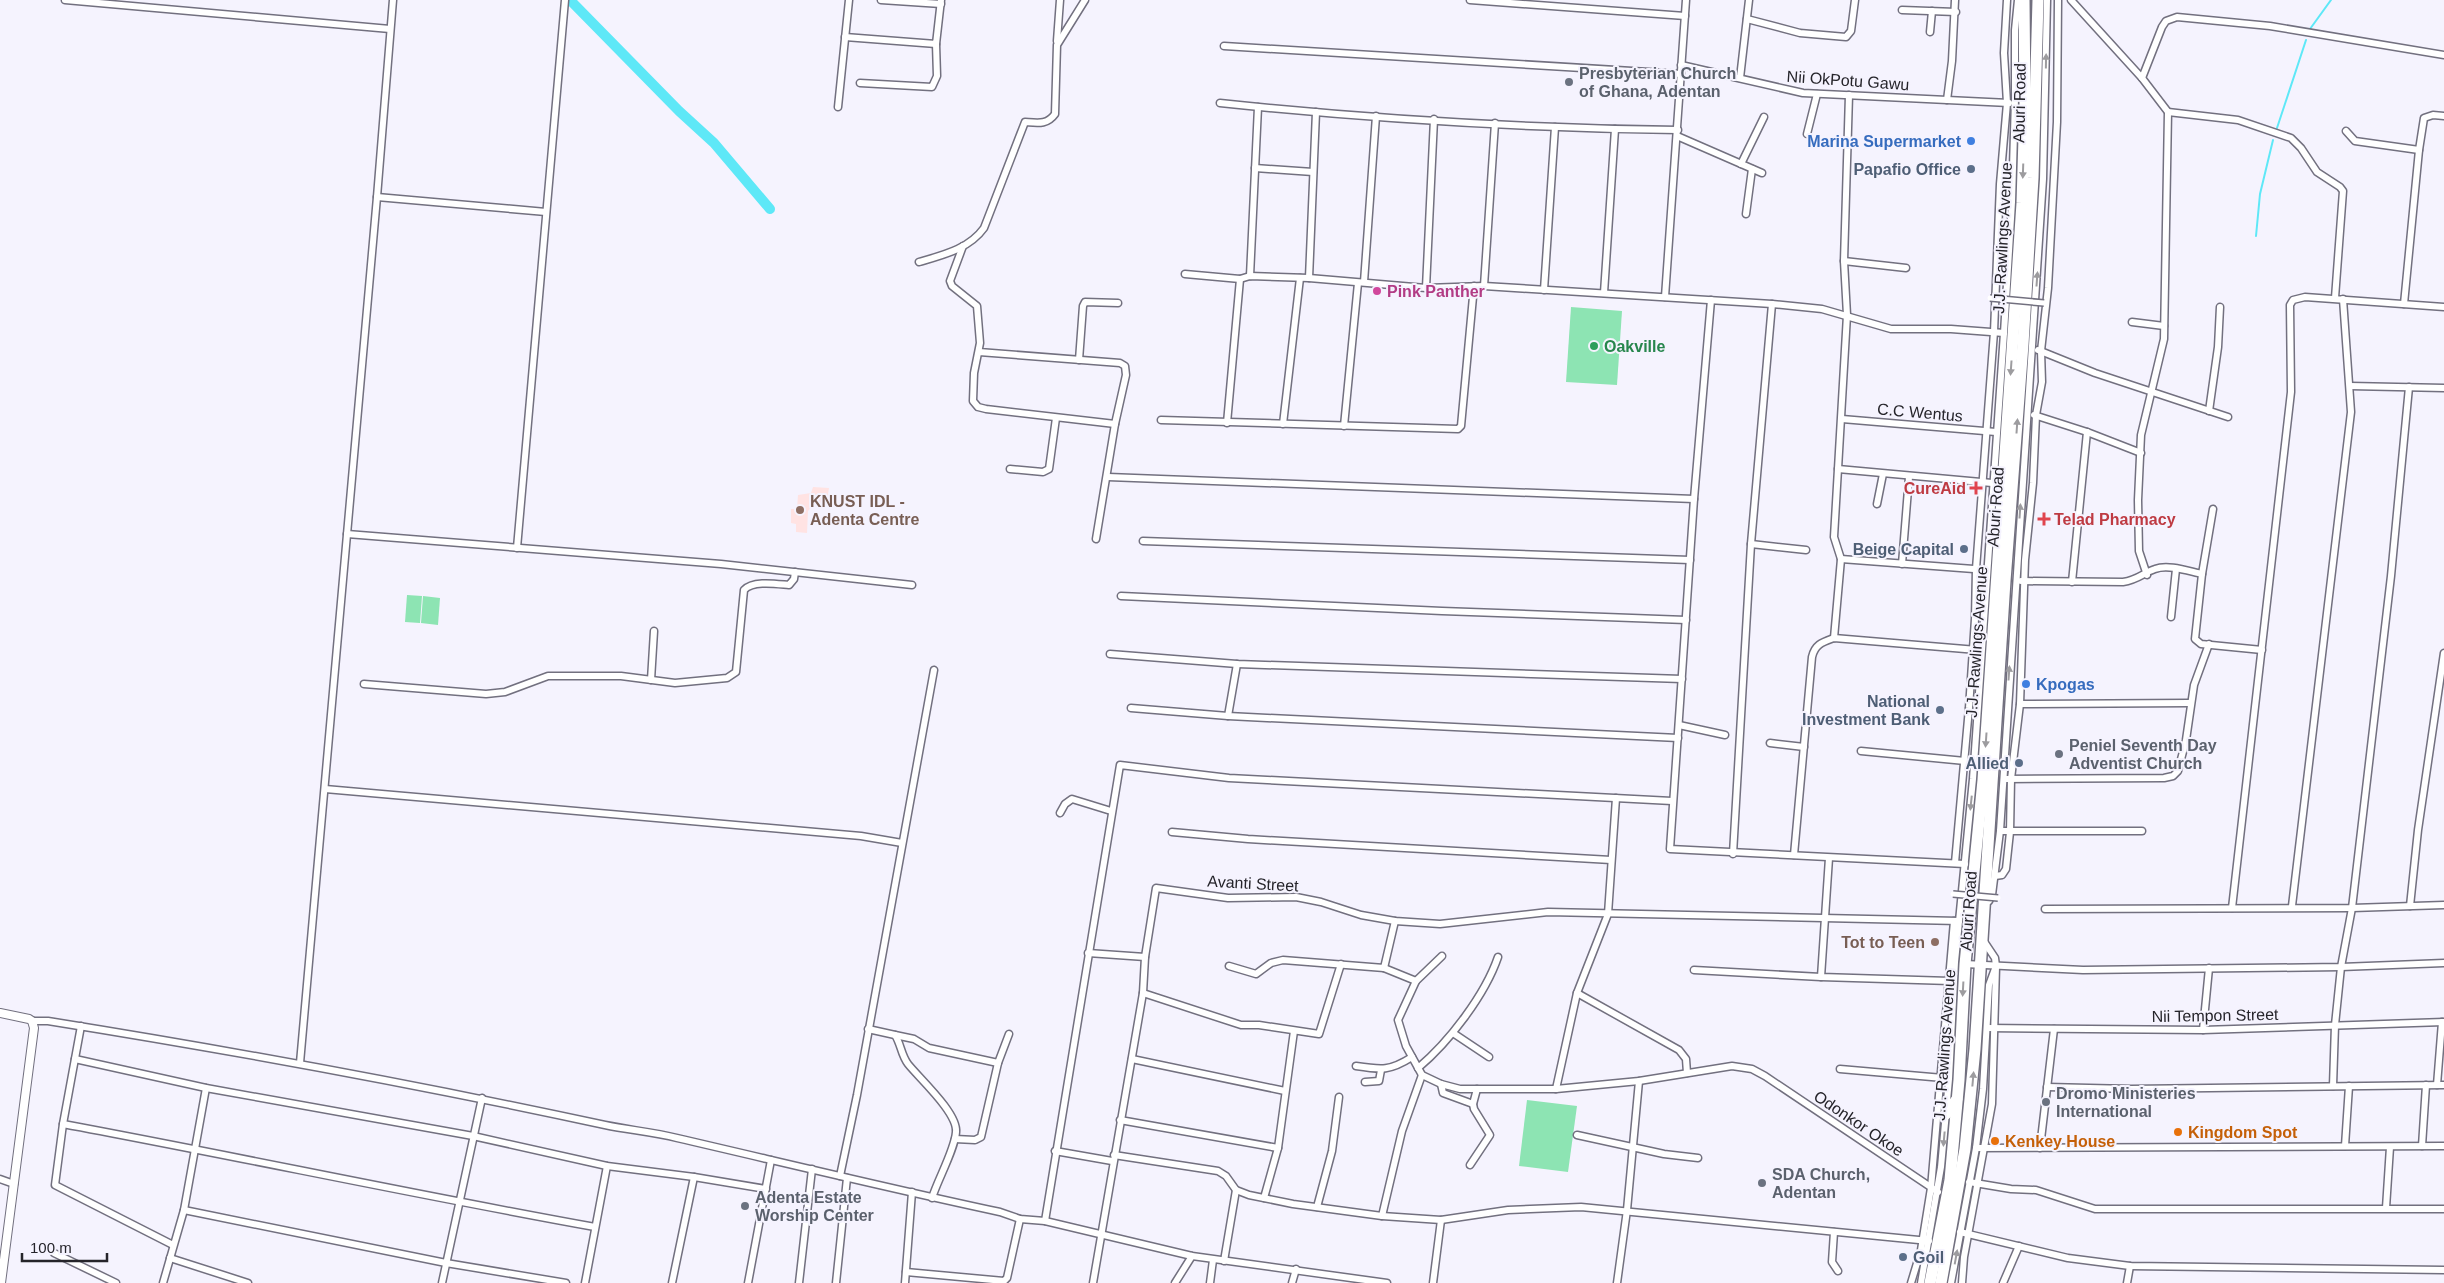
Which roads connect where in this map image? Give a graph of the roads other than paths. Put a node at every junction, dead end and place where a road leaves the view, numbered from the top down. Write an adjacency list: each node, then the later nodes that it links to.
1 (64, 0): 20 (street)
2 (392, 0): 27 (street)
3 (565, 0): 68 (street)
4 (849, 0): 29 (street)
5 (881, 0): 21 (street)
6 (1060, 0): 31 (street)
7 (1085, 0): 31 (street)
8 (1470, 0): 25 (street)
9 (1686, 0): 25 (street)
10 (1749, 0): 26 (street)
11 (1855, 0): 26 (street)
12 (1955, 0): 24 (street)
13 (2007, 0): 43 (street)
14 (2018, 0): 44 (street)
15 (2024, 0): 67 (highway, J.J. Rawlings Avenue, one-way to 67)
16 (2038, 0): 47 (highway, Aburi Road)
17 (2047, 0): 47 (street, one-way to 17)
18 (2058, 0): 102 (street)
19 (2071, 0): 37 (street)
20 (110, 2): 27 (street)
21 (941, 2): 30 (street)
22 (1902, 10): 23 (street)
23 (1932, 11): 24 (street); 28 (street)
24 (1956, 12): 41 (street)
25 (1685, 16): 34 (street)
26 (1747, 19): 36 (street)
27 (390, 29): 66 (street)
28 (1930, 32)
29 (845, 37): 30 (street); 45 (street)
30 (936, 44): 38 (street)
31 (1057, 45): 70 (street)
32 (1224, 46): 35 (street)
33 (2444, 55): 37 (street)
34 (1681, 65): 35 (street); 36 (street, Nii OkPotu Gawu)
35 (1681, 74): 58 (street)
36 (1740, 78): 39 (street, Nii OkPotu Gawu)
37 (2142, 78): 49 (street)
38 (860, 83)
39 (1817, 94): 40 (street, Nii OkPotu Gawu); 59 (street)
40 (1849, 95): 41 (street, Nii OkPotu Gawu); 71 (street)
41 (1947, 100): 43 (street, Nii OkPotu Gawu)
42 (1220, 103): 46 (street)
43 (2007, 103): 44 (street, Nii OkPotu Gawu); 99 (street)
44 (2015, 104): 67 (street)
45 (838, 107)
46 (1258, 107): 48 (street); 62 (street)
47 (2040, 110): 101 (street, one-way to 47); 123 (highway, Aburi Road, one-way to 47)
48 (1316, 112): 50 (street); 64 (street)
49 (2168, 112): 87 (street); 98 (street)
50 (1376, 116): 53 (street); 79 (street)
51 (2444, 116): 60 (street)
52 (1764, 117): 61 (street)
53 (1434, 120): 54 (street); 82 (street)
54 (1495, 123): 55 (street); 81 (street)
55 (1555, 127): 56 (street); 83 (street)
56 (1615, 129): 58 (street); 84 (street)
57 (2346, 131): 60 (street)
58 (1678, 133): 61 (street); 85 (street)
59 (1807, 134)
60 (2419, 150): 93 (street)
61 (1741, 164): 63 (street)
62 (1254, 168): 64 (street); 75 (street)
63 (1752, 169): 65 (street); 69 (street)
64 (1313, 172): 77 (street)
65 (1762, 173)
66 (377, 197): 68 (street); 136 (street)
67 (2017, 203): 100 (street); 126 (highway, J.J. Rawlings Avenue, one-way to 126)
68 (546, 212): 140 (street)
69 (1746, 214)
70 (963, 246): 72 (street); 103 (street)
71 (1844, 261): 73 (street); 96 (street)
72 (919, 262)
73 (1906, 268)
74 (1185, 274): 78 (street)
75 (1250, 276): 76 (street); 78 (street)
76 (1300, 278): 77 (street); 118 (street)
77 (1310, 278): 79 (street)
78 (1240, 279): 116 (street)
79 (1361, 283): 82 (street); 119 (street)
80 (1474, 286): 81 (street); 82 (street); 119 (street)
81 (1484, 286): 83 (street)
82 (1426, 288)
83 (1544, 290): 84 (street)
84 (1604, 293): 85 (street)
85 (1665, 297): 89 (street)
86 (1990, 298): 91 (street, bridge)
87 (2335, 298): 88 (street); 164 (street)
88 (2343, 299): 93 (street); 105 (street)
89 (1711, 300): 92 (street); 133 (street)
90 (1118, 303): 104 (street)
91 (2044, 303)
92 (1772, 304): 96 (street); 139 (street)
93 (2404, 304): 95 (street)
94 (2220, 306): 109 (street)
95 (2444, 307)
96 (1847, 315): 99 (street); 114 (street)
97 (2132, 322): 98 (street)
98 (2164, 326): 108 (street)
99 (1994, 332): 100 (street); 120 (street)
100 (2004, 333): 121 (street)
101 (2032, 347): 102 (street); 110 (street)
102 (2041, 351): 108 (street); 111 (street)
103 (979, 352): 104 (street); 113 (street)
104 (1079, 360): 117 (street)
105 (2350, 386): 106 (street); 209 (street)
106 (2409, 387): 107 (street); 212 (street)
107 (2444, 388)
108 (2150, 392): 109 (street); 124 (street)
109 (2208, 411): 112 (street)
110 (2028, 414): 111 (street); 123 (street)
111 (2036, 415): 122 (street); 152 (street)
112 (2228, 417)
113 (1056, 418): 117 (street); 125 (street)
114 (1842, 419): 120 (street, C.C Wentus); 127 (street)
115 (1161, 420): 116 (street)
116 (1227, 422): 118 (street)
117 (1116, 424): 130 (street)
118 (1283, 424): 119 (street)
119 (1344, 426)
120 (1986, 431): 121 (street, C.C Wentus); 131 (street)
121 (1996, 432): 126 (street)
122 (2087, 432): 124 (street); 153 (street)
123 (2020, 450): 151 (street, one-way to 123); 214 (highway, Aburi Road)
124 (2141, 453): 149 (street)
125 (1010, 469)
126 (1999, 469): 132 (street); 188 (highway, J.J. Rawlings Avenue, one-way to 188)
127 (1838, 470): 128 (street); 142 (street)
128 (1883, 474): 129 (street); 134 (street)
129 (1909, 477): 131 (street); 144 (street)
130 (1108, 478): 133 (street); 137 (street)
131 (1982, 483): 132 (street); 145 (street)
132 (1992, 483): 147 (street)
133 (1694, 499): 143 (street)
134 (1877, 504)
135 (2213, 509): 150 (street)
136 (348, 534): 140 (street); 189 (street)
137 (1096, 539)
138 (1143, 541): 143 (street)
139 (1751, 544): 141 (street); 199 (street)
140 (517, 548): 148 (street)
141 (1806, 550)
142 (1841, 559): 144 (street); 159 (street)
143 (1690, 560): 157 (street)
144 (1902, 564): 145 (street)
145 (1976, 569): 147 (street); 163 (street)
146 (2176, 569): 149 (street); 150 (street); 156 (street)
147 (1987, 570): 165 (street)
148 (795, 572): 154 (street); 171 (street)
149 (2147, 574): 153 (street)
150 (2202, 574): 160 (street)
151 (2015, 581): 152 (street); 161 (street)
152 (2024, 581): 153 (street); 162 (street)
153 (2072, 582)
154 (912, 585)
155 (1121, 596): 157 (street)
156 (2171, 617)
157 (1686, 620): 170 (street)
158 (654, 631): 171 (street)
159 (1834, 638): 163 (street); 183 (street)
160 (2209, 644): 164 (street); 175 (street)
161 (2011, 646): 162 (street); 186 (street, one-way to 161)
162 (2022, 646): 176 (street)
163 (1973, 650): 165 (street); 173 (street)
164 (2262, 650): 211 (street)
165 (1982, 651): 174 (street)
166 (2444, 653): 210 (street)
167 (1110, 654): 168 (street)
168 (1237, 664): 170 (street); 178 (street)
169 (934, 670): 198 (street)
170 (1682, 679): 179 (street)
171 (651, 680): 172 (street)
172 (364, 684)
173 (1970, 690): 174 (street); 185 (street)
174 (1979, 691): 188 (street)
175 (2190, 703): 176 (street); 187 (street)
176 (2020, 704): 187 (street)
177 (1131, 708): 178 (street)
178 (1228, 716): 181 (street)
179 (1679, 725): 180 (street); 181 (street)
180 (1725, 735)
181 (1678, 738): 191 (street)
182 (1770, 743): 183 (street)
183 (1804, 747): 200 (street)
184 (1861, 751): 185 (street)
185 (1965, 761): 203 (street)
186 (2002, 779): 187 (street); 194 (street)
187 (2011, 779): 197 (street)
188 (1978, 780): 204 (street, one-way to 204); 217 (highway, J.J. Rawlings Avenue)
189 (325, 789): 198 (street); 258 (street)
190 (1616, 798): 191 (street); 192 (street); 202 (street)
191 (1672, 801): 199 (street)
192 (1111, 811): 193 (street); 220 (street)
193 (1060, 813)
194 (2000, 831): 197 (street); 205 (street)
195 (2142, 831): 197 (street)
196 (1172, 832): 202 (street)
197 (2010, 832): 205 (street)
198 (902, 843): 245 (street)
199 (1733, 854): 200 (street)
200 (1794, 855): 201 (street)
201 (1829, 858): 203 (street); 216 (street)
202 (1611, 860): 215 (street)
203 (1955, 863): 204 (street)
204 (1965, 864): 217 (street)
205 (1995, 876): 214 (street)
206 (1953, 894): 207 (street, bridge)
207 (1998, 898)
208 (2444, 905): 210 (street)
209 (2292, 906): 211 (street); 212 (street)
210 (2410, 906): 212 (street)
211 (2232, 908): 213 (street)
212 (2352, 908): 229 (street)
213 (2045, 909)
214 (1984, 911): 219 (highway, Aburi Road)
215 (1608, 914): 216 (street, Avanti Street); 218 (street, Avanti Street); 237 (street)
216 (1825, 917): 217 (street, Avanti Street); 233 (street)
217 (1961, 919): 226 (highway, J.J. Rawlings Avenue); 235 (street)
218 (1395, 921): 223 (street, Avanti Street); 230 (street)
219 (1982, 939): 226 (highway, Aburi Road); 228 (street)
220 (1088, 953): 223 (street); 300 (street)
221 (1442, 956): 234 (street)
222 (1498, 956): 249 (street)
223 (1145, 957): 236 (street, Avanti Street)
224 (2444, 963): 229 (street)
225 (1340, 964): 227 (street); 230 (street); 248 (street)
226 (1972, 965): 228 (street); 252 (highway, Aburi Road); 282 (highway, J.J. Rawlings Avenue, one-way to 282)
227 (1228, 966)
228 (1996, 966): 231 (street); 243 (street); 244 (street)
229 (2341, 967): 231 (street); 241 (street)
230 (1384, 968): 234 (street)
231 (2209, 968): 247 (street)
232 (1694, 970): 233 (street)
233 (1821, 978): 235 (street)
234 (1416, 981): 253 (street)
235 (1951, 981): 266 (street); 267 (street)
236 (1143, 993): 248 (street); 256 (street, Avanti Street)
237 (1577, 993): 264 (street); 278 (street)
238 (0, 1013): 239 (street)
239 (32, 1021): 242 (street); 314 (street)
240 (2443, 1022): 241 (street, Nii Tempon Street); 272 (street)
241 (2335, 1025): 247 (street, Nii Tempon Street); 273 (street)
242 (81, 1026): 255 (street); 258 (street)
243 (1987, 1028): 244 (street, Nii Tempon Street); 263 (street)
244 (1995, 1028): 246 (street, Nii Tempon Street); 298 (street)
245 (868, 1029): 251 (street); 310 (street)
246 (2054, 1030): 247 (street, Nii Tempon Street); 275 (street)
247 (2203, 1030)
248 (1294, 1031): 279 (street)
249 (1453, 1033): 254 (street); 260 (street)
250 (1009, 1034): 257 (street)
251 (895, 1035): 257 (street); 289 (street)
252 (1975, 1049): 263 (highway); 373 (highway, Aburi Road, one-way to 252)
253 (1412, 1057): 260 (street); 262 (street)
254 (1489, 1057)
255 (75, 1059): 276 (street); 286 (street)
256 (1132, 1059): 279 (street); 285 (street, Avanti Street)
257 (998, 1062): 289 (street)
258 (300, 1063): 281 (street)
259 (1356, 1066): 262 (street)
260 (1418, 1068): 265 (street)
261 (1840, 1069): 266 (street)
262 (1381, 1070): 269 (street)
263 (1984, 1070): 297 (street)
264 (1687, 1073): 268 (street, Odonkor Okoe); 315 (street, Odonkor Okoe)
265 (1422, 1075): 270 (street); 328 (street)
266 (1941, 1078): 267 (street); 315 (street)
267 (1949, 1079): 284 (street)
268 (1639, 1080): 278 (street, Odonkor Okoe); 293 (street)
269 (1365, 1082)
270 (1442, 1084): 277 (street, Odonkor Okoe); 283 (street)
271 (2426, 1085): 272 (street); 274 (street); 291 (street)
272 (2441, 1085)
273 (2333, 1086): 274 (street); 275 (street)
274 (2350, 1086): 290 (street)
275 (2047, 1087): 299 (street)
276 (206, 1088): 288 (street); 295 (street)
277 (1477, 1089): 278 (street, Odonkor Okoe); 283 (street)
278 (1556, 1089)
279 (1285, 1091): 296 (street)
280 (1339, 1097): 323 (street)
281 (482, 1098): 288 (street); 304 (street)
282 (1957, 1099): 284 (highway); 372 (highway, J.J. Rawlings Avenue)
283 (1473, 1104): 306 (street)
284 (1946, 1114): 319 (street, one-way to 319)
285 (1120, 1120): 296 (street); 302 (street, Avanti Street)
286 (63, 1124): 295 (street); 338 (street)
287 (1577, 1134): 293 (street)
288 (473, 1136): 307 (street); 322 (street)
289 (955, 1139): 320 (street)
290 (2345, 1146): 294 (street); 299 (street)
291 (2422, 1146): 292 (street); 294 (street)
292 (2444, 1146)
293 (1634, 1147): 303 (street); 327 (street)
294 (2390, 1147): 324 (street)
295 (195, 1148): 322 (street); 326 (street)
296 (1278, 1148): 321 (street)
297 (1976, 1148): 298 (street); 312 (street)
298 (1984, 1148): 299 (street); 313 (street)
299 (2040, 1148)
300 (1055, 1151): 301 (street); 305 (street)
301 (1068, 1153): 302 (street); 305 (street)
302 (1113, 1158): 317 (street); 336 (street, Avanti Street)
303 (1698, 1158)
304 (771, 1160): 308 (street); 316 (street)
305 (1053, 1163): 331 (street)
306 (1470, 1165)
307 (607, 1166): 309 (street); 332 (street)
308 (812, 1169): 310 (street); 360 (street)
309 (694, 1176): 316 (street); 358 (street)
310 (843, 1177): 318 (street); 361 (street)
311 (0, 1179): 314 (street)
312 (1969, 1182): 313 (street); 334 (street)
313 (1979, 1183): 324 (street); 335 (street)
314 (14, 1184): 351 (street)
315 (1931, 1188): 319 (street, Odonkor Okoe); 337 (street)
316 (766, 1189): 359 (street)
317 (1236, 1190): 321 (street); 344 (street)
318 (912, 1192): 320 (street); 350 (street)
319 (1938, 1192): 337 (street)
320 (932, 1198): 329 (street)
321 (1264, 1198): 323 (street)
322 (458, 1202): 332 (street); 345 (street)
323 (1317, 1207): 328 (street)
324 (2386, 1208): 325 (street)
325 (2444, 1209)
326 (184, 1210): 338 (street); 345 (street)
327 (1627, 1210): 330 (street); 333 (street); 369 (street)
328 (1382, 1216): 330 (street)
329 (1020, 1219): 331 (street); 350 (street)
330 (1441, 1220): 368 (street)
331 (1045, 1222): 336 (street)
332 (595, 1227): 357 (street)
333 (1834, 1232): 337 (street); 349 (street)
334 (1960, 1232): 335 (street); 374 (street, one-way to 334)
335 (1968, 1233): 339 (street); 375 (street)
336 (1100, 1235): 341 (street); 363 (street, Avanti Street)
337 (1926, 1241): 370 (street); 371 (street)
338 (173, 1245): 342 (street)
339 (2020, 1246): 346 (street); 376 (street)
340 (54, 1253): 352 (street)
341 (1192, 1256): 343 (street); 364 (street)
342 (170, 1258): 353 (street); 354 (street)
343 (1213, 1260): 344 (street); 365 (street)
344 (1224, 1261): 347 (street)
345 (446, 1263): 355 (street); 356 (street)
346 (2130, 1266): 348 (street); 377 (street)
347 (1296, 1269): 366 (street); 367 (street)
348 (2444, 1270)
349 (1838, 1271)
350 (906, 1272): 362 (street)
351 (2, 1283)
352 (116, 1283)
353 (163, 1283)
354 (248, 1283)
355 (442, 1283)
356 (566, 1283)
357 (585, 1283)
358 (672, 1283)
359 (748, 1283)
360 (799, 1283)
361 (836, 1283)
362 (905, 1283)
363 (1093, 1283)
364 (1175, 1283)
365 (1210, 1283)
366 (1292, 1283)
367 (1387, 1283)
368 (1433, 1283)
369 (1617, 1283)
370 (1911, 1283)
371 (1921, 1283)
372 (1930, 1283)
373 (1941, 1283)
374 (1951, 1283)
375 (1962, 1283)
376 (2003, 1283)
377 (2128, 1283)

